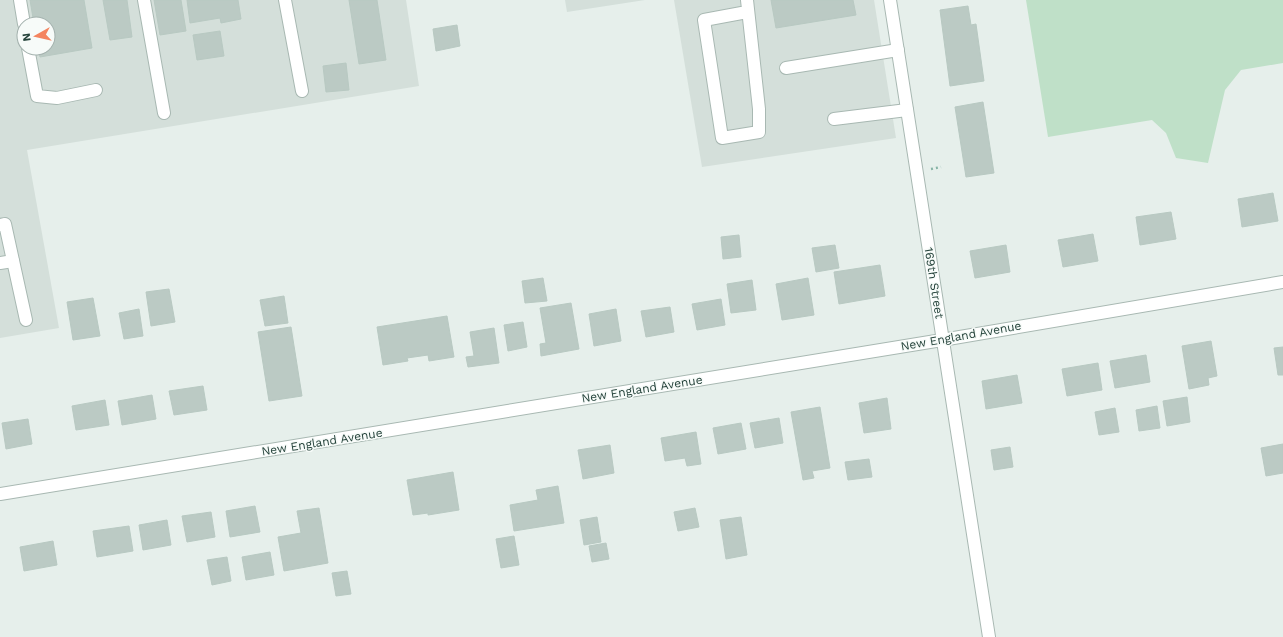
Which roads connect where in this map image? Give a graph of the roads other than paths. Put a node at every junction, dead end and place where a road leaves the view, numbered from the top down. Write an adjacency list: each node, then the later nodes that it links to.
1 (20, 0): 6 (street)
2 (144, 0): 13 (street)
3 (285, 0): 11 (street)
4 (890, 0): 7 (street, 169th Street)
5 (747, 6): 5 (street)
6 (23, 16)
7 (898, 50): 9 (street); 12 (street, 169th Street)
8 (30, 56): 10 (street)
9 (786, 68)
10 (96, 90)
11 (302, 91)
12 (907, 110): 14 (street); 20 (street, 169th Street)
13 (164, 113)
14 (834, 119)
15 (0, 225): 16 (street)
16 (13, 261): 17 (street); 19 (street)
17 (0, 263)
18 (1283, 282): 20 (street, New England Avenue)
19 (26, 320)
20 (942, 340): 21 (street, New England Avenue); 22 (street, 169th Street)
21 (0, 494)
22 (989, 637)

